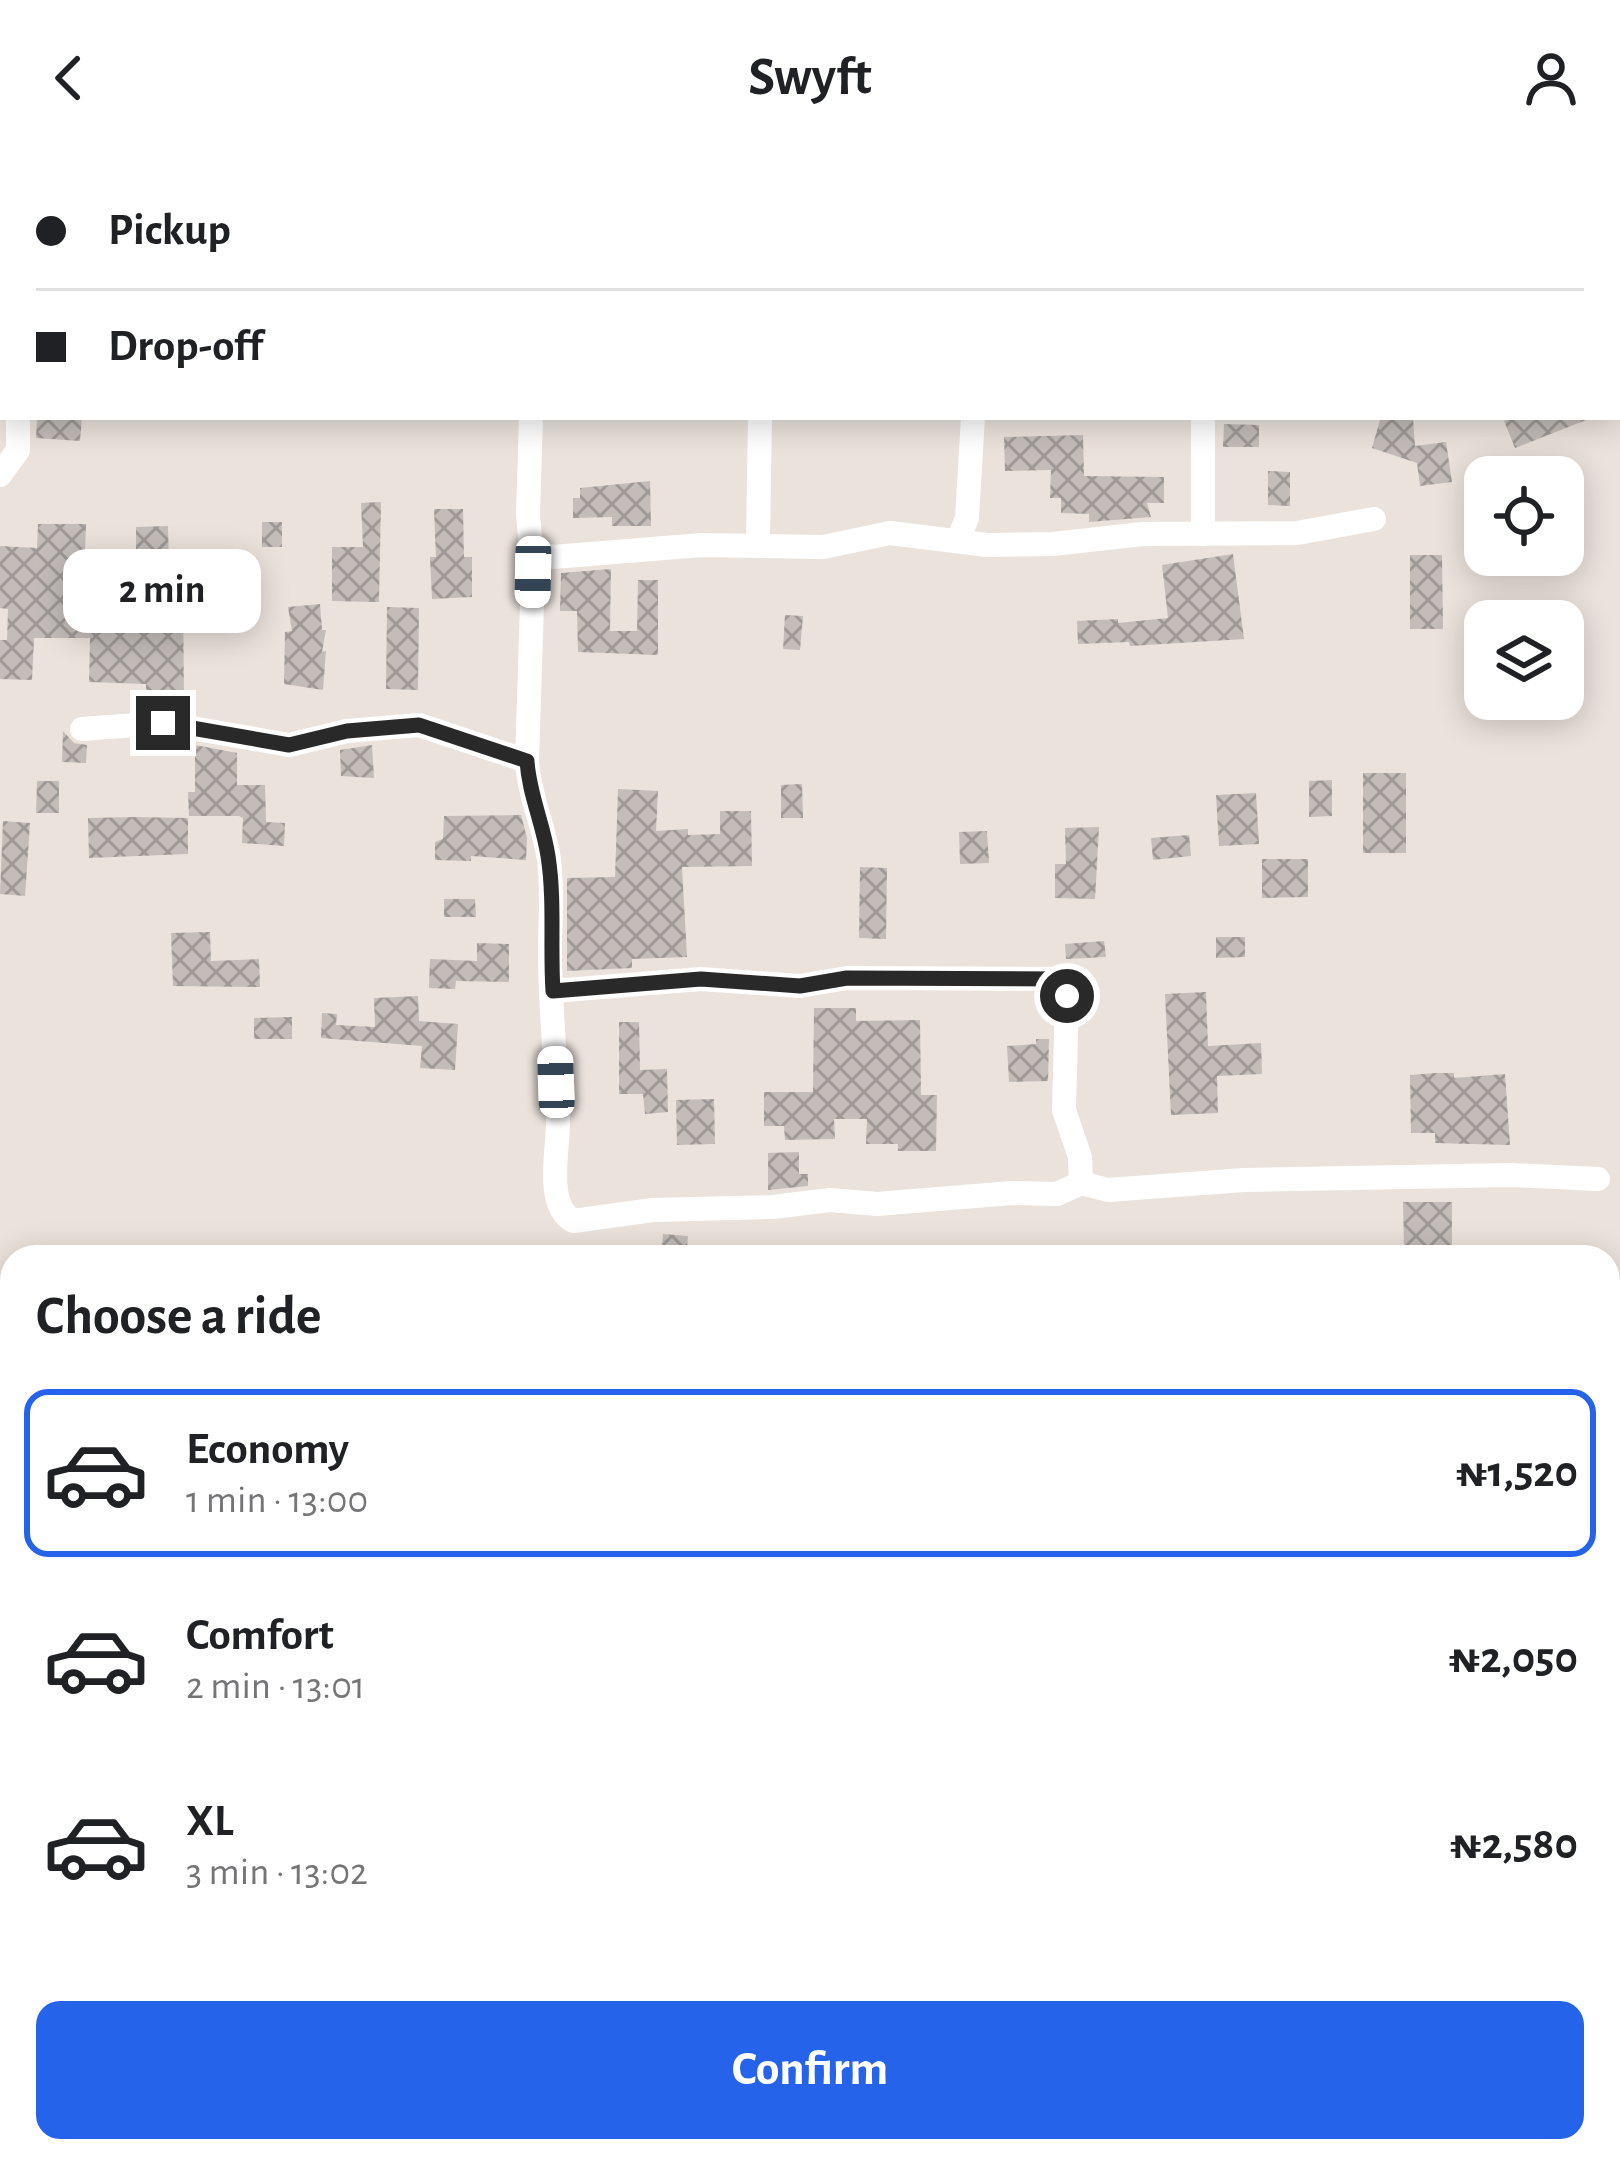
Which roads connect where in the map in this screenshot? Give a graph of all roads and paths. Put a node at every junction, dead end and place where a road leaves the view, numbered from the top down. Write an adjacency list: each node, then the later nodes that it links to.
1 (19, 420): 6 (street)
2 (531, 420): 11 (street)
3 (760, 420): 10 (street)
4 (974, 420): 9 (street)
5 (1203, 420): 8 (street)
6 (0, 475)
7 (1373, 519): 8 (street)
8 (1203, 534): 9 (street)
9 (958, 540): 10 (street)
10 (758, 544): 11 (street)
11 (539, 560): 13 (street)
12 (82, 729): 13 (street)
13 (527, 761): 14 (street)
14 (553, 991): 16 (street); 16 (street)
15 (1598, 1179): 16 (street)
16 (1081, 1183)

